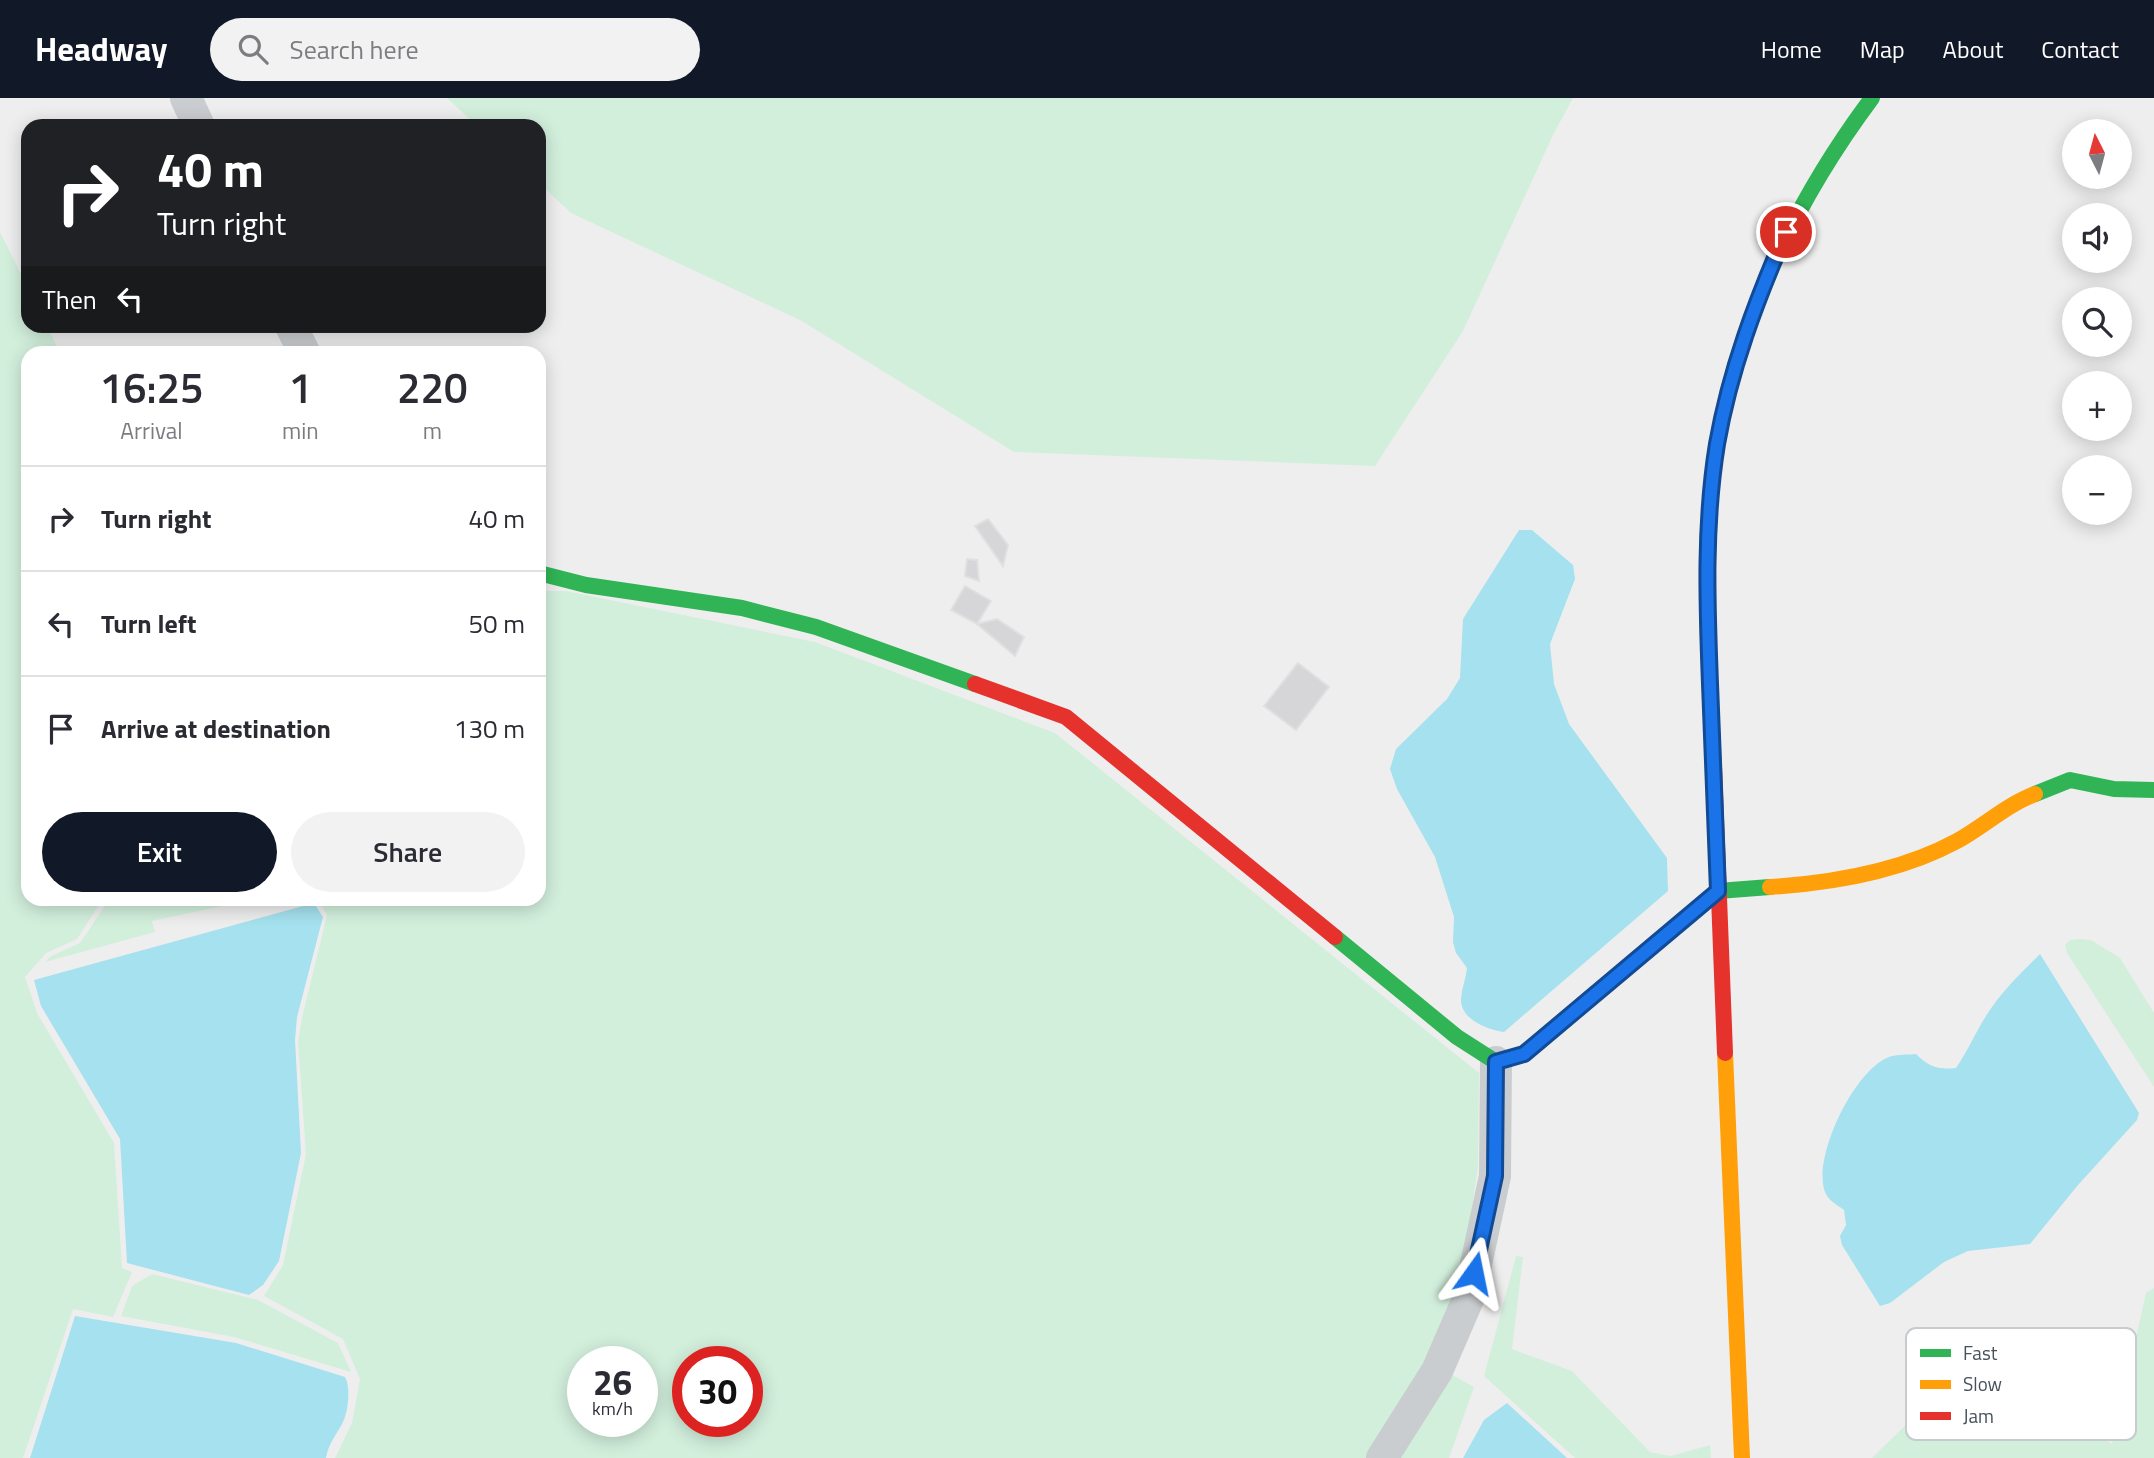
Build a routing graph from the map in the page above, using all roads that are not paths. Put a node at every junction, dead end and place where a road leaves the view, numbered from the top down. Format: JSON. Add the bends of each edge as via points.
{"nodes":[{"id":1,"x":186,"y":98,"type":"edge"},
{"id":2,"x":1872,"y":98,"type":"edge"},
{"id":3,"x":196,"y":119,"type":"edge"},
{"id":4,"x":546,"y":575,"type":"edge"},
{"id":5,"x":2154,"y":790,"type":"edge"},
{"id":6,"x":1718,"y":891,"type":"junction"},
{"id":7,"x":1496,"y":1062,"type":"junction"},
{"id":8,"x":1382,"y":1458,"type":"edge"},
{"id":9,"x":1742,"y":1458,"type":"edge"}],
"edges":[{"from":1,"to":3,"type":"street"},
{"from":2,"to":6,"type":"street","via":[[1817,175],[1786,232],[1755,303],[1717,445],[1706,583]]},
{"from":4,"to":7,"type":"street","via":[[742,608],[816,626],[1066,718],[1457,1037]]},
{"from":5,"to":6,"type":"street","via":[[2114,789],[2070,780],[2026,797],[1956,842],[1900,865],[1822,884]]},
{"from":6,"to":7,"type":"street","via":[[1524,1054]]},
{"from":6,"to":9,"type":"street"},
{"from":7,"to":8,"type":"street","via":[[1495,1176],[1469,1297],[1437,1371]]}]}
